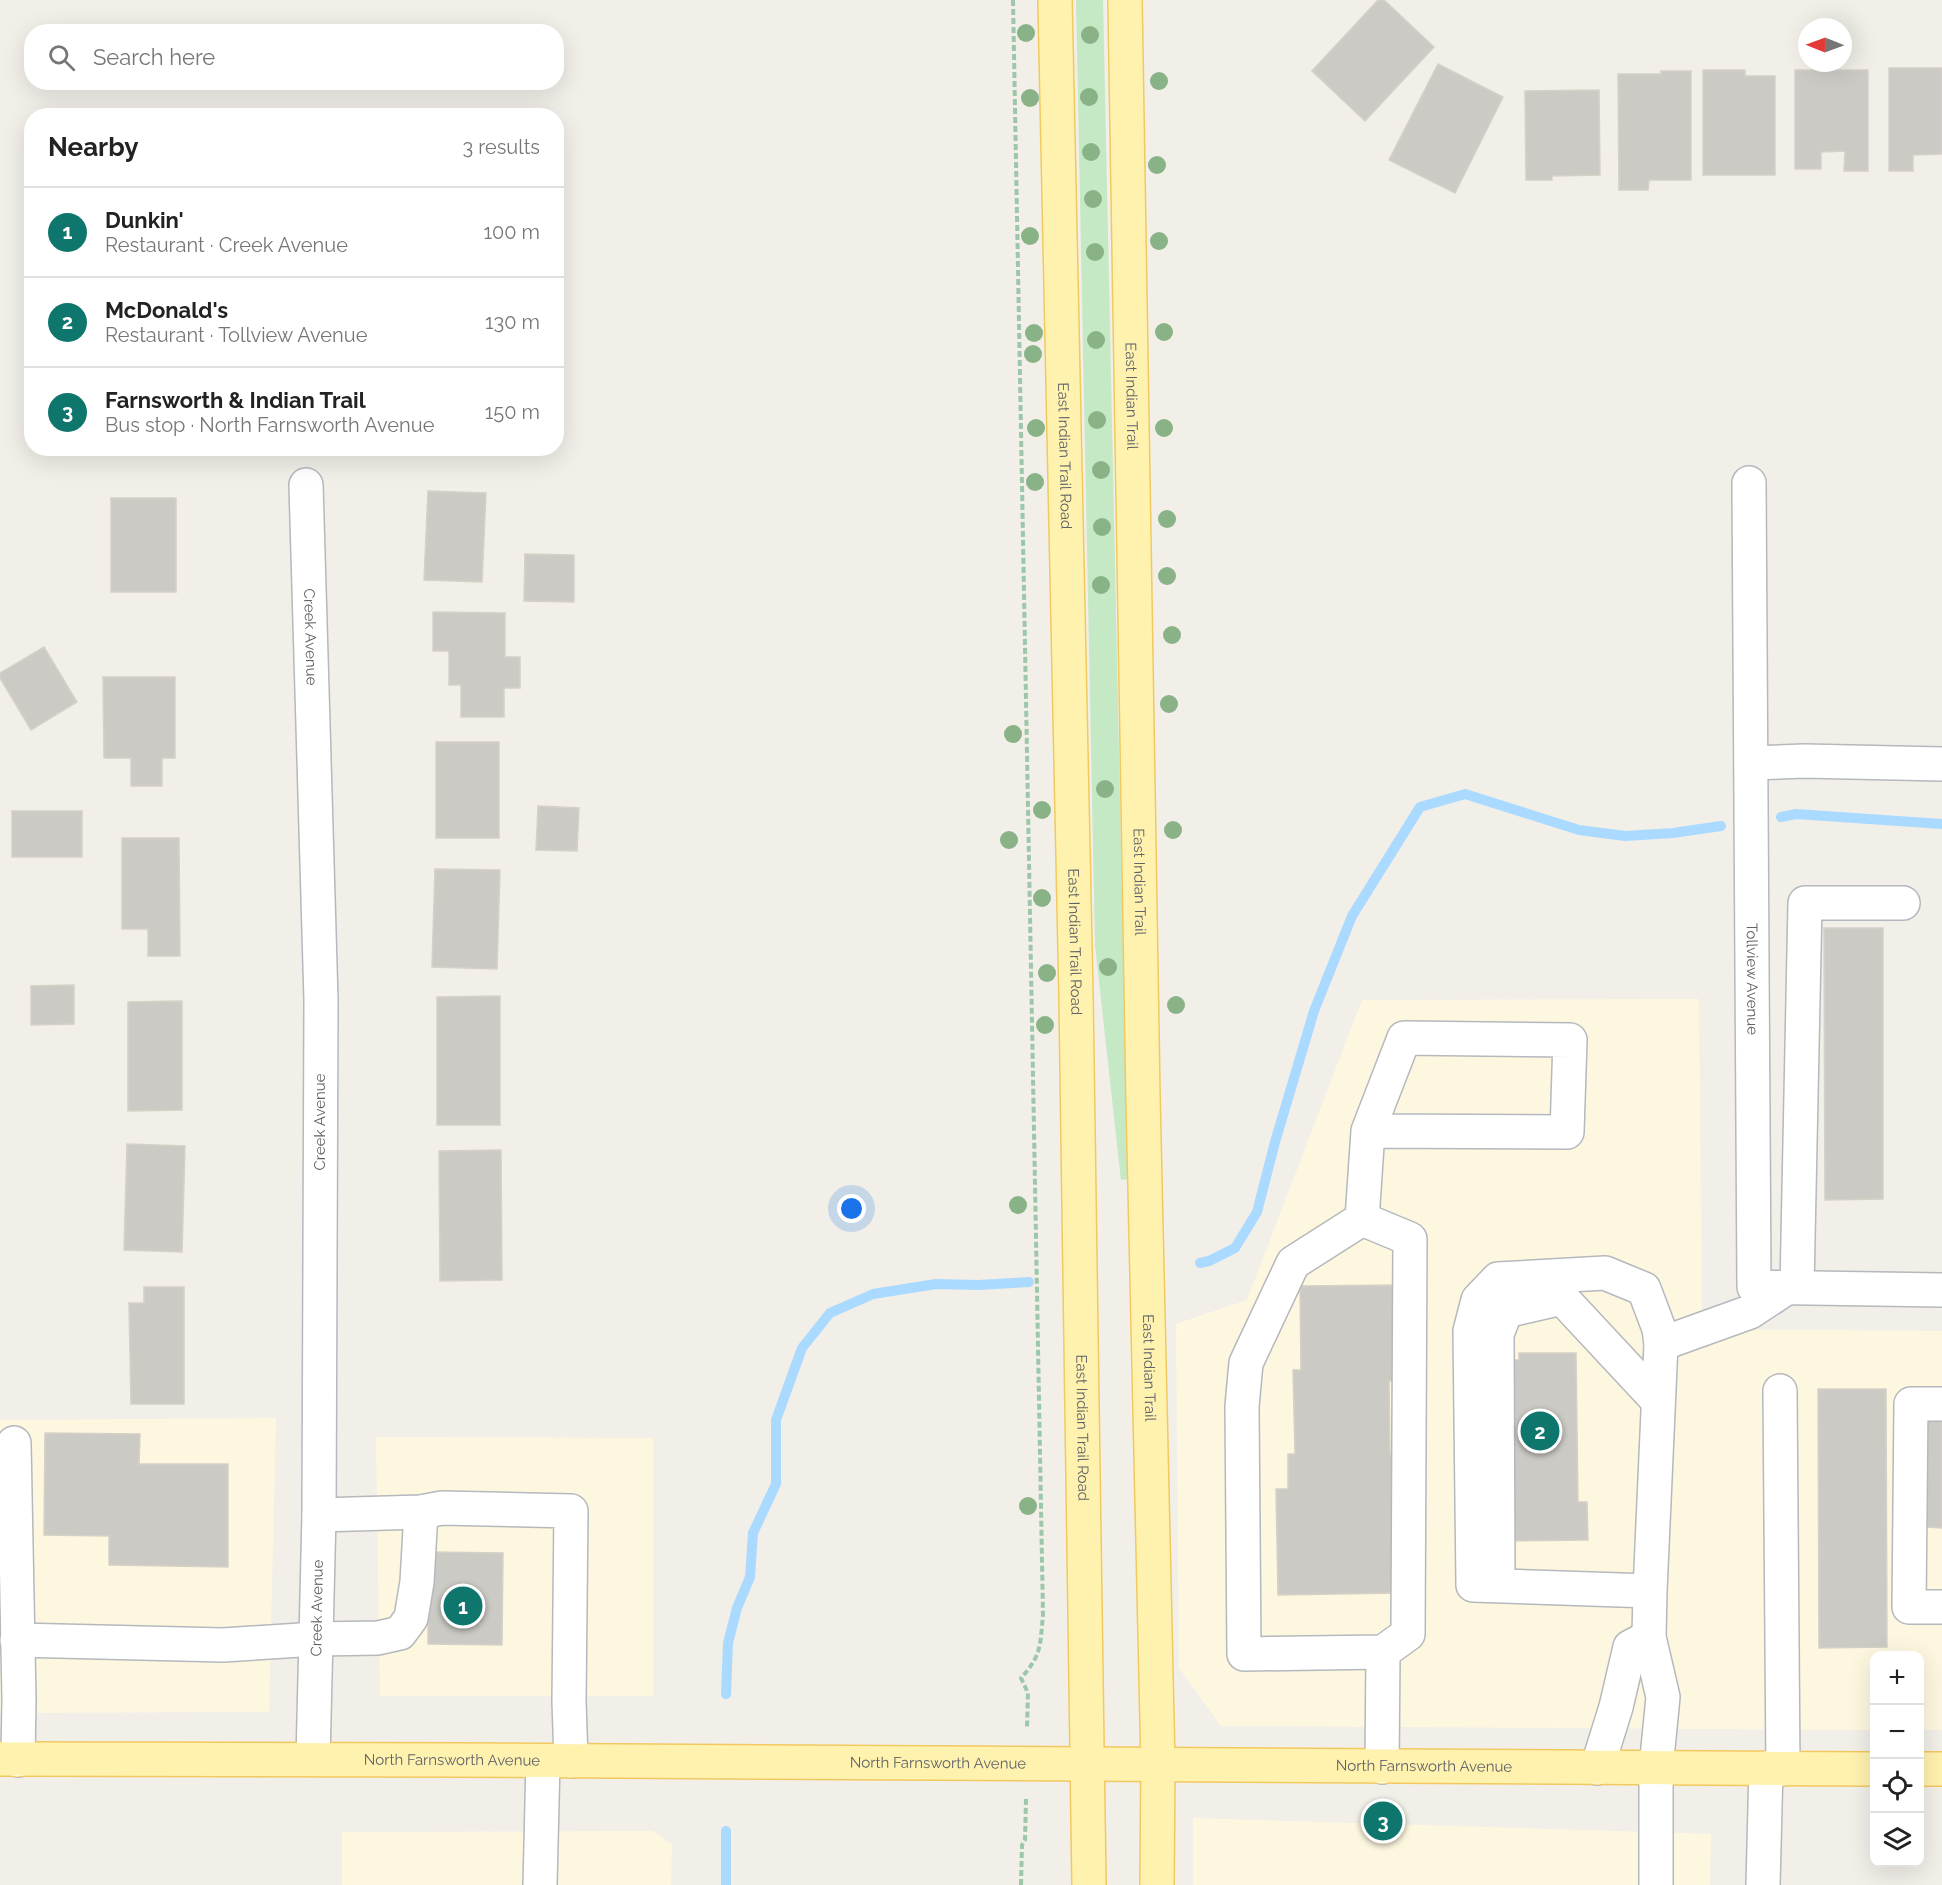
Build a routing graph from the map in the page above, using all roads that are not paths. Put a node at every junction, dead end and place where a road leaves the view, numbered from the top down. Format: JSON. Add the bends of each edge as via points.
{"nodes":[{"id":1,"x":1055,"y":0,"type":"edge"},
{"id":2,"x":1125,"y":0,"type":"edge"},
{"id":3,"x":1749,"y":483,"type":"dead end"},
{"id":4,"x":306,"y":485,"type":"dead end"},
{"id":5,"x":1751,"y":763,"type":"junction"},
{"id":6,"x":1942,"y":764,"type":"edge"},
{"id":7,"x":1903,"y":903,"type":"dead end"},
{"id":8,"x":1368,"y":1131,"type":"junction"},
{"id":9,"x":1362,"y":1220,"type":"junction"},
{"id":10,"x":1793,"y":1287,"type":"junction"},
{"id":11,"x":1942,"y":1290,"type":"edge"},
{"id":12,"x":1661,"y":1344,"type":"junction"},
{"id":13,"x":1780,"y":1391,"type":"dead end"},
{"id":14,"x":1658,"y":1401,"type":"junction"},
{"id":15,"x":1942,"y":1404,"type":"edge"},
{"id":16,"x":14,"y":1443,"type":"dead end"},
{"id":17,"x":421,"y":1512,"type":"junction"},
{"id":18,"x":319,"y":1515,"type":"junction"},
{"id":19,"x":1498,"y":1585,"type":"junction"},
{"id":20,"x":1650,"y":1590,"type":"junction"},
{"id":21,"x":1942,"y":1607,"type":"edge"},
{"id":22,"x":1649,"y":1637,"type":"junction"},
{"id":23,"x":316,"y":1639,"type":"junction"},
{"id":24,"x":17,"y":1640,"type":"junction"},
{"id":25,"x":1383,"y":1652,"type":"junction"},
{"id":26,"x":313,"y":1759,"type":"junction"},
{"id":27,"x":9,"y":1760,"type":"edge"},
{"id":28,"x":557,"y":1761,"type":"junction"},
{"id":29,"x":1088,"y":1764,"type":"junction"},
{"id":30,"x":1158,"y":1765,"type":"junction"},
{"id":31,"x":1382,"y":1767,"type":"junction"},
{"id":32,"x":1598,"y":1768,"type":"junction"},
{"id":33,"x":1656,"y":1768,"type":"junction"},
{"id":34,"x":1775,"y":1769,"type":"junction"},
{"id":35,"x":1870,"y":1769,"type":"edge"},
{"id":36,"x":1924,"y":1769,"type":"edge"},
{"id":37,"x":1942,"y":1769,"type":"edge"},
{"id":38,"x":540,"y":1885,"type":"edge"},
{"id":39,"x":1089,"y":1885,"type":"edge"},
{"id":40,"x":1157,"y":1885,"type":"edge"},
{"id":41,"x":1656,"y":1885,"type":"edge"},
{"id":42,"x":1763,"y":1885,"type":"edge"}],
"edges":[{"from":1,"to":29,"type":"main road","name":"East Indian Trail Road"},
{"from":2,"to":30,"type":"main road","name":"East Indian Trail"},
{"from":3,"to":5,"type":"street","name":"Tollview Avenue"},
{"from":4,"to":18,"type":"street","name":"Creek Avenue","via":[[321,1000]]},
{"from":5,"to":6,"type":"street"},
{"from":5,"to":10,"type":"street","name":"Tollview Avenue","via":[[1754,1287]]},
{"from":7,"to":10,"type":"street","via":[[1805,903]]},
{"from":8,"to":8,"type":"street","via":[[1567,1132],[1570,1040],[1404,1038]]},
{"from":8,"to":9,"type":"street"},
{"from":9,"to":25,"type":"street","via":[[1410,1239],[1408,1634]]},
{"from":9,"to":25,"type":"street","via":[[1293,1263],[1246,1363],[1242,1406],[1244,1654]]},
{"from":10,"to":11,"type":"street","name":"Tollview Avenue"},
{"from":10,"to":12,"type":"street","via":[[1750,1312]]},
{"from":12,"to":14,"type":"street"},
{"from":12,"to":19,"type":"street","via":[[1644,1289],[1605,1273],[1498,1279],[1478,1300],[1470,1331],[1473,1585]]},
{"from":13,"to":34,"type":"street"},
{"from":14,"to":19,"type":"street","via":[[1562,1298],[1506,1311],[1497,1334]]},
{"from":14,"to":20,"type":"street"},
{"from":15,"to":21,"type":"street","via":[[1911,1404],[1909,1606]]},
{"from":16,"to":24,"type":"street"},
{"from":17,"to":18,"type":"street"},
{"from":17,"to":23,"type":"street","via":[[411,1618],[400,1633],[378,1638]]},
{"from":17,"to":28,"type":"street","via":[[442,1508],[571,1511],[569,1701]]},
{"from":18,"to":23,"type":"street","name":"Creek Avenue"},
{"from":19,"to":20,"type":"street"},
{"from":20,"to":22,"type":"street"},
{"from":22,"to":32,"type":"street","via":[[1630,1647]]},
{"from":22,"to":33,"type":"street","via":[[1663,1697]]},
{"from":23,"to":24,"type":"street","via":[[223,1645]]},
{"from":23,"to":26,"type":"street","name":"Creek Avenue"},
{"from":24,"to":27,"type":"street","via":[[19,1699]]},
{"from":25,"to":31,"type":"street"},
{"from":26,"to":27,"type":"main road","name":"North Farnsworth Avenue"},
{"from":26,"to":28,"type":"main road","name":"North Farnsworth Avenue"},
{"from":28,"to":29,"type":"main road","name":"North Farnsworth Avenue"},
{"from":28,"to":38,"type":"street"},
{"from":29,"to":30,"type":"main road","name":"North Farnsworth Avenue"},
{"from":29,"to":39,"type":"main road","name":"East Indian Trail Road"},
{"from":30,"to":31,"type":"main road","name":"North Farnsworth Avenue"},
{"from":30,"to":40,"type":"main road"},
{"from":31,"to":32,"type":"main road","name":"North Farnsworth Avenue"},
{"from":32,"to":33,"type":"main road","name":"North Farnsworth Avenue"},
{"from":33,"to":34,"type":"main road","name":"North Farnsworth Avenue"},
{"from":33,"to":41,"type":"street"},
{"from":34,"to":35,"type":"main road","name":"North Farnsworth Avenue"},
{"from":34,"to":42,"type":"street"},
{"from":36,"to":37,"type":"main road"}]}
